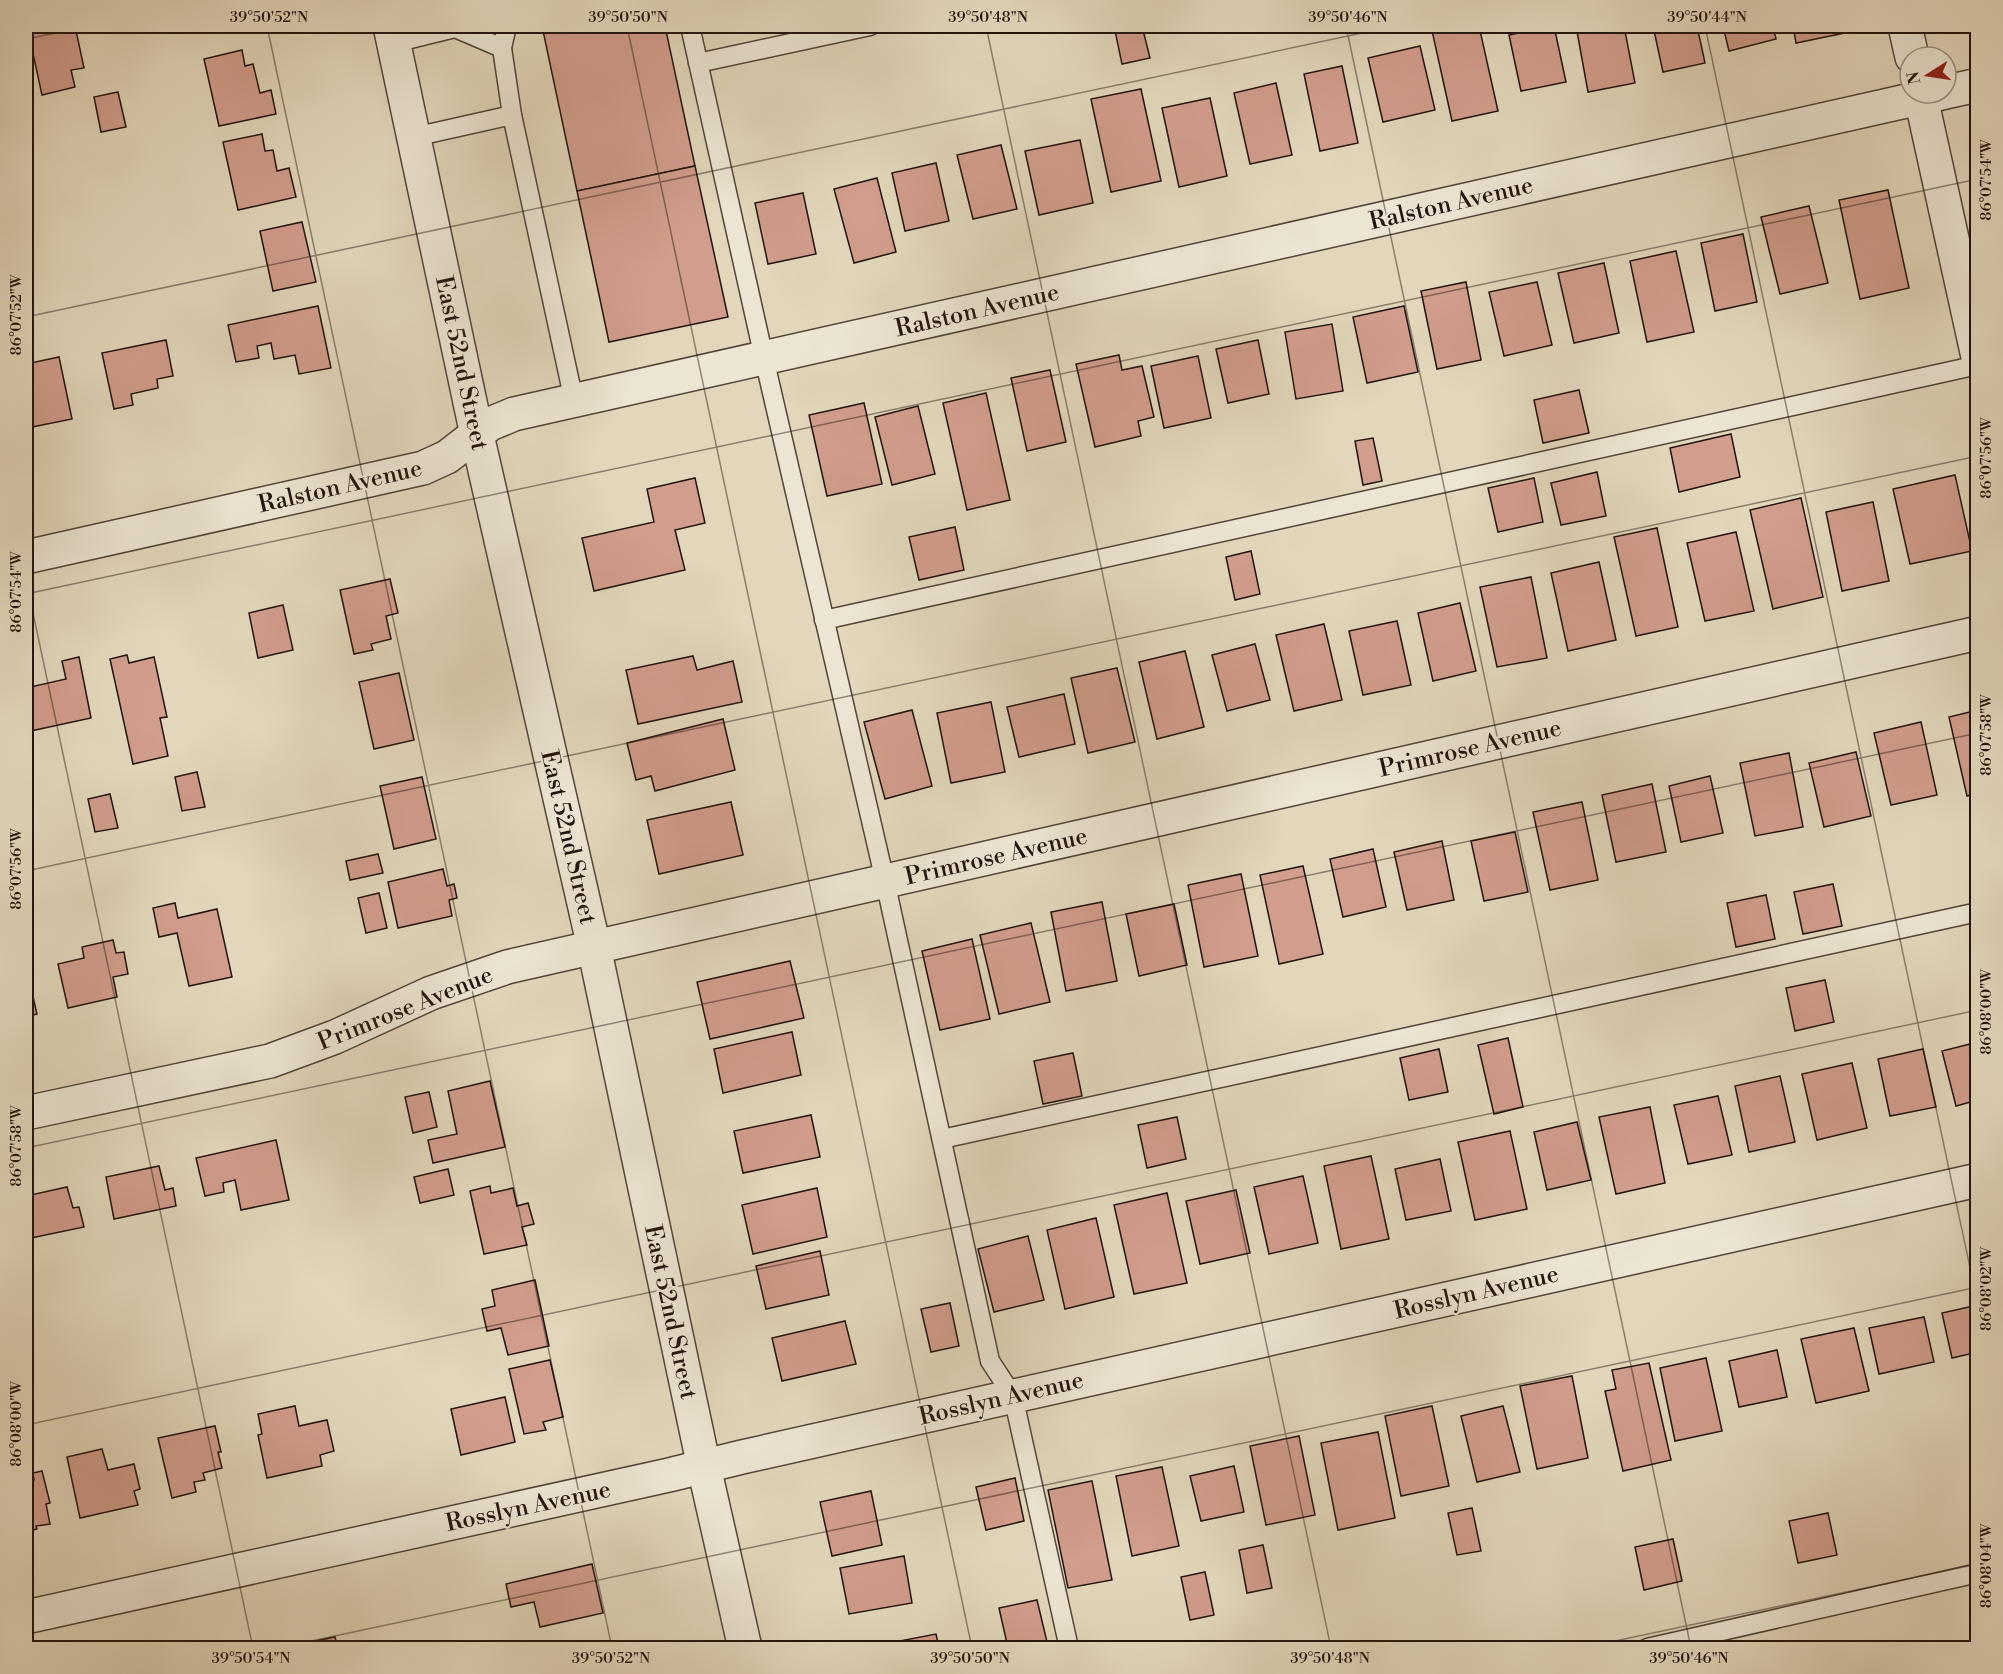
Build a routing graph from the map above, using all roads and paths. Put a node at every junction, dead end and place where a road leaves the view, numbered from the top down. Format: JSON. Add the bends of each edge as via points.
{"nodes":[{"id":1,"x":507,"y":26,"type":"edge"},
{"id":2,"x":690,"y":26,"type":"edge"},
{"id":3,"x":870,"y":26,"type":"edge"},
{"id":4,"x":1905,"y":26,"type":"edge"},
{"id":5,"x":455,"y":27,"type":"edge"},
{"id":6,"x":392,"y":34,"type":"edge"},
{"id":7,"x":1909,"y":45,"type":"edge"},
{"id":8,"x":502,"y":48,"type":"junction"},
{"id":9,"x":698,"y":63,"type":"junction"},
{"id":10,"x":1977,"y":85,"type":"edge"},
{"id":11,"x":1958,"y":89,"type":"edge"},
{"id":12,"x":1898,"y":102,"type":"edge"},
{"id":13,"x":1934,"y":105,"type":"edge"},
{"id":14,"x":512,"y":115,"type":"junction"},
{"id":15,"x":414,"y":137,"type":"junction"},
{"id":16,"x":1977,"y":357,"type":"edge"},
{"id":17,"x":764,"y":358,"type":"junction"},
{"id":18,"x":1977,"y":365,"type":"edge"},
{"id":19,"x":574,"y":401,"type":"junction"},
{"id":20,"x":477,"y":435,"type":"junction"},
{"id":21,"x":26,"y":557,"type":"edge"},
{"id":22,"x":824,"y":620,"type":"junction"},
{"id":23,"x":1977,"y":633,"type":"edge"},
{"id":24,"x":885,"y":881,"type":"junction"},
{"id":25,"x":1977,"y":912,"type":"edge"},
{"id":26,"x":594,"y":947,"type":"junction"},
{"id":27,"x":26,"y":1113,"type":"edge"},
{"id":28,"x":942,"y":1139,"type":"junction"},
{"id":29,"x":1977,"y":1180,"type":"edge"},
{"id":30,"x":1013,"y":1396,"type":"junction"},
{"id":31,"x":704,"y":1467,"type":"junction"},
{"id":32,"x":1977,"y":1573,"type":"edge"},
{"id":33,"x":26,"y":1617,"type":"edge"},
{"id":34,"x":745,"y":1648,"type":"edge"},
{"id":35,"x":1069,"y":1648,"type":"edge"},
{"id":36,"x":1647,"y":1648,"type":"edge"}],
"edges":[{"from":1,"to":8,"type":"lane"},
{"from":2,"to":9,"type":"lane"},
{"from":3,"to":9,"type":"lane"},
{"from":4,"to":7,"type":"street"},
{"from":5,"to":6,"type":"lane"},
{"from":5,"to":8,"type":"lane"},
{"from":6,"to":15,"type":"street","name":"East 52nd Street"},
{"from":8,"to":14,"type":"lane"},
{"from":9,"to":17,"type":"lane"},
{"from":10,"to":11,"type":"street","name":"Ralston Avenue"},
{"from":12,"to":17,"type":"street","name":"Ralston Avenue"},
{"from":13,"to":16,"type":"street"},
{"from":14,"to":15,"type":"lane"},
{"from":14,"to":19,"type":"lane"},
{"from":15,"to":20,"type":"street","name":"East 52nd Street"},
{"from":17,"to":19,"type":"street","name":"Ralston Avenue"},
{"from":17,"to":22,"type":"lane"},
{"from":18,"to":22,"type":"lane"},
{"from":19,"to":20,"type":"street","name":"Ralston Avenue","via":[[507,417]]},
{"from":20,"to":21,"type":"street","name":"Ralston Avenue","via":[[447,457],[423,468]]},
{"from":20,"to":26,"type":"street","name":"East 52nd Street"},
{"from":22,"to":24,"type":"lane"},
{"from":23,"to":24,"type":"street","name":"Primrose Avenue"},
{"from":24,"to":26,"type":"street","name":"Primrose Avenue"},
{"from":24,"to":28,"type":"lane"},
{"from":25,"to":28,"type":"lane"},
{"from":26,"to":27,"type":"street","name":"Primrose Avenue","via":[[455,984],[270,1061]]},
{"from":26,"to":31,"type":"street","name":"East 52nd Street"},
{"from":28,"to":30,"type":"lane","via":[[990,1361]]},
{"from":29,"to":30,"type":"street","name":"Rosslyn Avenue"},
{"from":30,"to":31,"type":"street","name":"Rosslyn Avenue"},
{"from":30,"to":35,"type":"lane"},
{"from":31,"to":33,"type":"street","name":"Rosslyn Avenue"},
{"from":31,"to":34,"type":"street","name":"East 52nd Street"},
{"from":32,"to":36,"type":"lane"}]}
